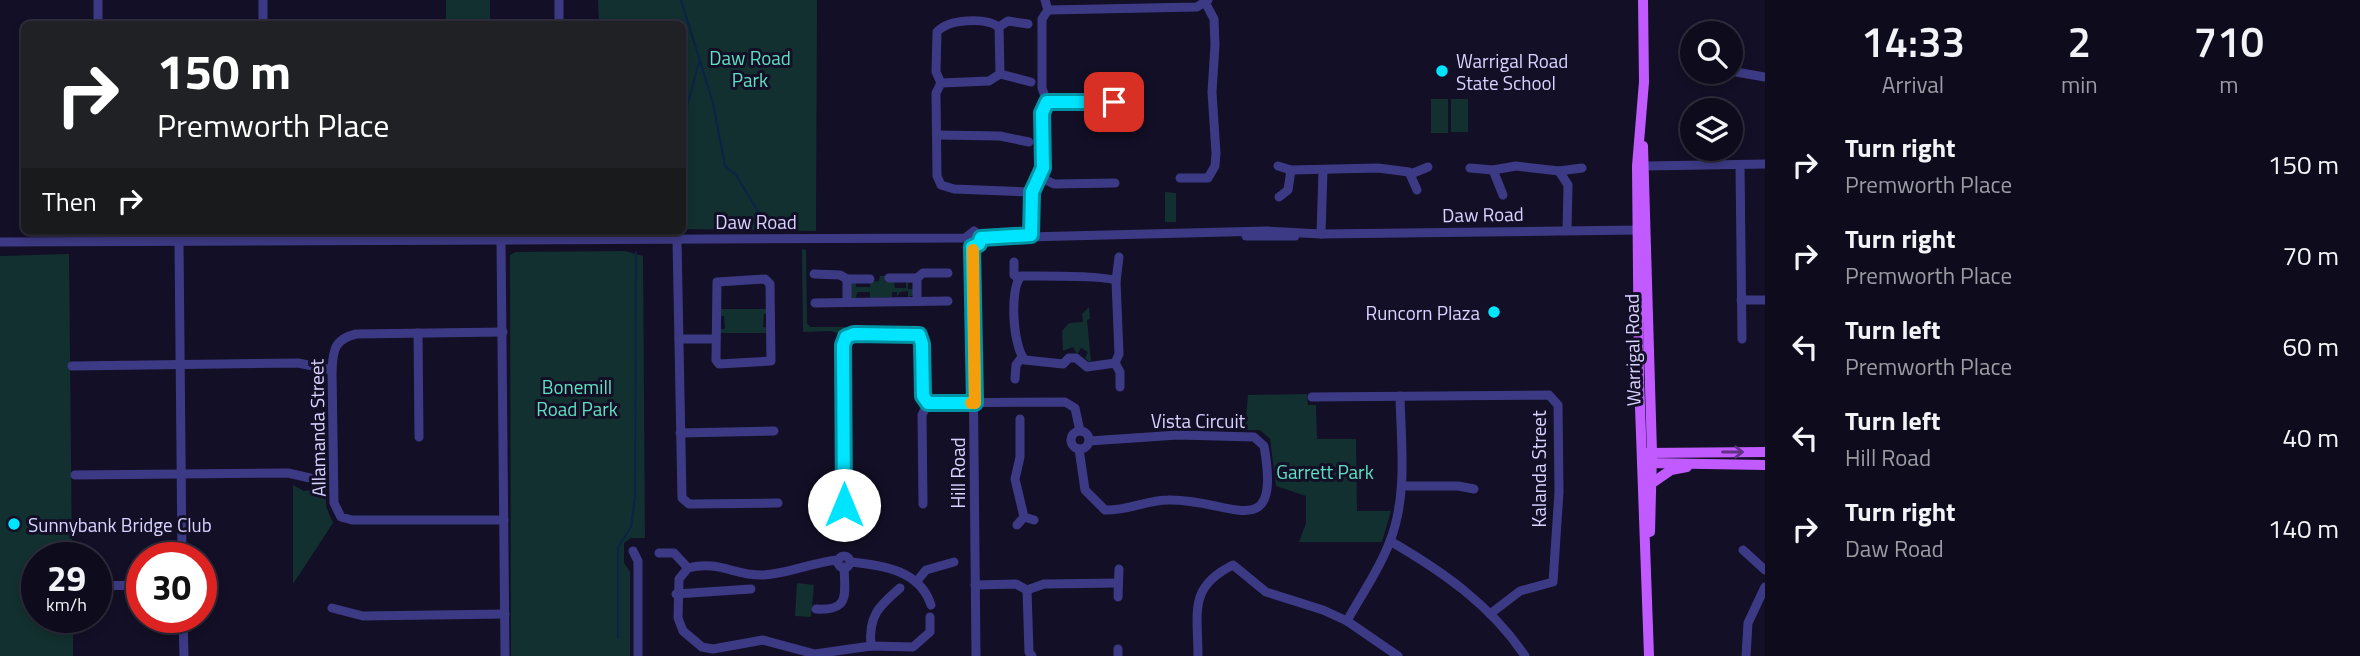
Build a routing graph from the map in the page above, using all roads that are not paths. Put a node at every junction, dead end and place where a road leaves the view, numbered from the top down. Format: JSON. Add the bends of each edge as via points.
{"nodes":[{"id":1,"x":98,"y":0,"type":"edge"},
{"id":2,"x":263,"y":0,"type":"edge"},
{"id":3,"x":559,"y":0,"type":"edge"},
{"id":4,"x":1045,"y":0,"type":"edge"},
{"id":5,"x":1643,"y":0,"type":"edge"},
{"id":6,"x":1207,"y":2,"type":"edge"},
{"id":7,"x":1048,"y":10,"type":"junction"},
{"id":8,"x":98,"y":21,"type":"edge"},
{"id":9,"x":263,"y":21,"type":"edge"},
{"id":10,"x":559,"y":21,"type":"edge"},
{"id":11,"x":1028,"y":24,"type":"dead end"},
{"id":12,"x":999,"y":27,"type":"junction"},
{"id":13,"x":1743,"y":73,"type":"edge"},
{"id":14,"x":1000,"y":75,"type":"junction"},
{"id":15,"x":1765,"y":78,"type":"edge"},
{"id":16,"x":1031,"y":82,"type":"dead end"},
{"id":17,"x":941,"y":83,"type":"junction"},
{"id":18,"x":1047,"y":102,"type":"junction"},
{"id":19,"x":1114,"y":102,"type":"dead end"},
{"id":20,"x":937,"y":135,"type":"junction"},
{"id":21,"x":1029,"y":142,"type":"dead end"},
{"id":22,"x":1765,"y":164,"type":"edge"},
{"id":23,"x":1740,"y":165,"type":"junction"},
{"id":24,"x":1278,"y":166,"type":"dead end"},
{"id":25,"x":1642,"y":166,"type":"junction"},
{"id":26,"x":1428,"y":167,"type":"dead end"},
{"id":27,"x":1470,"y":168,"type":"dead end"},
{"id":28,"x":1582,"y":168,"type":"dead end"},
{"id":29,"x":1291,"y":170,"type":"junction"},
{"id":30,"x":1323,"y":170,"type":"junction"},
{"id":31,"x":1493,"y":170,"type":"junction"},
{"id":32,"x":1559,"y":170,"type":"junction"},
{"id":33,"x":1411,"y":174,"type":"junction"},
{"id":34,"x":1040,"y":177,"type":"junction"},
{"id":35,"x":1180,"y":178,"type":"dead end"},
{"id":36,"x":1115,"y":183,"type":"dead end"},
{"id":37,"x":1417,"y":190,"type":"dead end"},
{"id":38,"x":1032,"y":192,"type":"junction"},
{"id":39,"x":1503,"y":195,"type":"dead end"},
{"id":40,"x":1279,"y":197,"type":"dead end"},
{"id":41,"x":1567,"y":230,"type":"junction"},
{"id":42,"x":1642,"y":230,"type":"junction"},
{"id":43,"x":1321,"y":233,"type":"junction"},
{"id":44,"x":264,"y":235,"type":"edge"},
{"id":45,"x":1031,"y":235,"type":"junction"},
{"id":46,"x":351,"y":236,"type":"edge"},
{"id":47,"x":965,"y":238,"type":"junction"},
{"id":48,"x":981,"y":238,"type":"junction"},
{"id":49,"x":501,"y":240,"type":"junction"},
{"id":50,"x":677,"y":240,"type":"junction"},
{"id":51,"x":0,"y":242,"type":"edge"},
{"id":52,"x":179,"y":242,"type":"junction"},
{"id":53,"x":972,"y":247,"type":"junction"},
{"id":54,"x":1119,"y":257,"type":"dead end"},
{"id":55,"x":1014,"y":262,"type":"dead end"},
{"id":56,"x":948,"y":273,"type":"dead end"},
{"id":57,"x":814,"y":274,"type":"dead end"},
{"id":58,"x":889,"y":278,"type":"dead end"},
{"id":59,"x":917,"y":278,"type":"junction"},
{"id":60,"x":847,"y":279,"type":"junction"},
{"id":61,"x":870,"y":279,"type":"dead end"},
{"id":62,"x":1019,"y":279,"type":"junction"},
{"id":63,"x":1116,"y":281,"type":"junction"},
{"id":64,"x":1741,"y":300,"type":"junction"},
{"id":65,"x":1765,"y":300,"type":"edge"},
{"id":66,"x":917,"y":301,"type":"junction"},
{"id":67,"x":948,"y":301,"type":"dead end"},
{"id":68,"x":847,"y":302,"type":"junction"},
{"id":69,"x":815,"y":303,"type":"dead end"},
{"id":70,"x":503,"y":332,"type":"junction"},
{"id":71,"x":418,"y":333,"type":"junction"},
{"id":72,"x":679,"y":339,"type":"junction"},
{"id":73,"x":716,"y":339,"type":"junction"},
{"id":74,"x":1742,"y":339,"type":"dead end"},
{"id":75,"x":1022,"y":357,"type":"junction"},
{"id":76,"x":1115,"y":363,"type":"junction"},
{"id":77,"x":180,"y":365,"type":"junction"},
{"id":78,"x":72,"y":366,"type":"dead end"},
{"id":79,"x":332,"y":370,"type":"junction"},
{"id":80,"x":1015,"y":379,"type":"dead end"},
{"id":81,"x":1120,"y":387,"type":"dead end"},
{"id":82,"x":1400,"y":396,"type":"junction"},
{"id":83,"x":1312,"y":397,"type":"dead end"},
{"id":84,"x":928,"y":403,"type":"junction"},
{"id":85,"x":975,"y":403,"type":"junction"},
{"id":86,"x":1020,"y":419,"type":"dead end"},
{"id":87,"x":774,"y":431,"type":"dead end"},
{"id":88,"x":1080,"y":431,"type":"junction"},
{"id":89,"x":680,"y":433,"type":"junction"},
{"id":90,"x":419,"y":437,"type":"dead end"},
{"id":91,"x":1089,"y":441,"type":"junction"},
{"id":92,"x":1079,"y":449,"type":"junction"},
{"id":93,"x":1765,"y":452,"type":"edge"},
{"id":94,"x":1646,"y":458,"type":"junction"},
{"id":95,"x":1717,"y":464,"type":"junction"},
{"id":96,"x":1765,"y":465,"type":"edge"},
{"id":97,"x":75,"y":475,"type":"dead end"},
{"id":98,"x":181,"y":475,"type":"junction"},
{"id":99,"x":310,"y":478,"type":"dead end"},
{"id":100,"x":1652,"y":483,"type":"junction"},
{"id":101,"x":1402,"y":486,"type":"junction"},
{"id":102,"x":1474,"y":489,"type":"dead end"},
{"id":103,"x":778,"y":503,"type":"dead end"},
{"id":104,"x":923,"y":504,"type":"dead end"},
{"id":105,"x":844,"y":505,"type":"dead end"},
{"id":106,"x":505,"y":520,"type":"junction"},
{"id":107,"x":1017,"y":525,"type":"dead end"},
{"id":108,"x":1390,"y":541,"type":"junction"},
{"id":109,"x":182,"y":542,"type":"edge"},
{"id":110,"x":1743,"y":550,"type":"dead end"},
{"id":111,"x":632,"y":551,"type":"dead end"},
{"id":112,"x":659,"y":553,"type":"dead end"},
{"id":113,"x":954,"y":562,"type":"dead end"},
{"id":114,"x":844,"y":563,"type":"junction"},
{"id":115,"x":1647,"y":566,"type":"junction"},
{"id":116,"x":688,"y":568,"type":"junction"},
{"id":117,"x":1119,"y":569,"type":"dead end"},
{"id":118,"x":1765,"y":570,"type":"edge"},
{"id":119,"x":917,"y":582,"type":"junction"},
{"id":120,"x":1118,"y":583,"type":"junction"},
{"id":121,"x":975,"y":585,"type":"junction"},
{"id":122,"x":1765,"y":587,"type":"edge"},
{"id":123,"x":900,"y":588,"type":"dead end"},
{"id":124,"x":751,"y":589,"type":"dead end"},
{"id":125,"x":1027,"y":590,"type":"junction"},
{"id":126,"x":676,"y":594,"type":"junction"},
{"id":127,"x":1118,"y":597,"type":"dead end"},
{"id":128,"x":931,"y":605,"type":"dead end"},
{"id":129,"x":332,"y":608,"type":"dead end"},
{"id":130,"x":816,"y":609,"type":"dead end"},
{"id":131,"x":505,"y":614,"type":"junction"},
{"id":132,"x":1490,"y":614,"type":"junction"},
{"id":133,"x":930,"y":617,"type":"dead end"},
{"id":134,"x":1347,"y":621,"type":"junction"},
{"id":135,"x":183,"y":633,"type":"edge"},
{"id":136,"x":871,"y":646,"type":"junction"},
{"id":137,"x":184,"y":656,"type":"edge"},
{"id":138,"x":505,"y":656,"type":"edge"},
{"id":139,"x":638,"y":656,"type":"edge"},
{"id":140,"x":976,"y":656,"type":"edge"},
{"id":141,"x":1032,"y":656,"type":"edge"},
{"id":142,"x":1198,"y":656,"type":"edge"},
{"id":143,"x":1398,"y":656,"type":"edge"},
{"id":144,"x":1525,"y":656,"type":"edge"},
{"id":145,"x":1649,"y":656,"type":"edge"},
{"id":146,"x":1746,"y":656,"type":"edge"}],
"edges":[{"from":1,"to":8,"type":"street"},
{"from":2,"to":9,"type":"street"},
{"from":3,"to":10,"type":"street"},
{"from":4,"to":7,"type":"street"},
{"from":5,"to":25,"type":"main road","name":"Warrigal Road"},
{"from":6,"to":7,"type":"street","via":[[1198,7]]},
{"from":6,"to":35,"type":"street","via":[[1214,19],[1215,166],[1208,177]]},
{"from":7,"to":18,"type":"street","via":[[1042,19],[1042,88]]},
{"from":11,"to":12,"type":"street","via":[[1011,21]]},
{"from":12,"to":14,"type":"street"},
{"from":12,"to":17,"type":"street","via":[[979,20],[940,28],[936,72]]},
{"from":13,"to":15,"type":"street"},
{"from":14,"to":16,"type":"street"},
{"from":14,"to":17,"type":"street","via":[[989,81]]},
{"from":17,"to":20,"type":"street","via":[[936,93]]},
{"from":18,"to":19,"type":"street"},
{"from":18,"to":34,"type":"street","via":[[1042,113]]},
{"from":20,"to":21,"type":"street","via":[[1000,135]]},
{"from":20,"to":38,"type":"street","via":[[937,176],[943,187]]},
{"from":22,"to":23,"type":"street"},
{"from":23,"to":25,"type":"street"},
{"from":23,"to":64,"type":"street"},
{"from":24,"to":29,"type":"street"},
{"from":25,"to":42,"type":"main road","name":"Warrigal Road"},
{"from":26,"to":33,"type":"street"},
{"from":27,"to":31,"type":"street"},
{"from":28,"to":32,"type":"street"},
{"from":29,"to":30,"type":"street"},
{"from":29,"to":40,"type":"street","via":[[1288,190]]},
{"from":30,"to":33,"type":"street","via":[[1378,168]]},
{"from":30,"to":43,"type":"street"},
{"from":31,"to":32,"type":"street","via":[[1516,166]]},
{"from":31,"to":39,"type":"street"},
{"from":32,"to":41,"type":"street","via":[[1568,185]]},
{"from":33,"to":37,"type":"street"},
{"from":34,"to":36,"type":"street","via":[[1054,184]]},
{"from":34,"to":38,"type":"street"},
{"from":38,"to":45,"type":"street"},
{"from":41,"to":42,"type":"street","name":"Daw Road"},
{"from":41,"to":43,"type":"street","name":"Daw Road"},
{"from":42,"to":94,"type":"main road","name":"Warrigal Road"},
{"from":43,"to":45,"type":"street","name":"Daw Road"},
{"from":44,"to":46,"type":"street","name":"Daw Road"},
{"from":44,"to":52,"type":"street","name":"Daw Road"},
{"from":45,"to":48,"type":"street","name":"Daw Road"},
{"from":46,"to":49,"type":"street","name":"Daw Road"},
{"from":47,"to":48,"type":"street","name":"Daw Road","via":[[972,231]]},
{"from":47,"to":50,"type":"street","name":"Daw Road"},
{"from":47,"to":53,"type":"street"},
{"from":48,"to":53,"type":"street"},
{"from":49,"to":50,"type":"street","name":"Daw Road"},
{"from":49,"to":70,"type":"street"},
{"from":50,"to":72,"type":"street"},
{"from":51,"to":52,"type":"street","name":"Daw Road"},
{"from":52,"to":77,"type":"street"},
{"from":53,"to":85,"type":"street","name":"Hill Road"},
{"from":54,"to":63,"type":"street"},
{"from":55,"to":62,"type":"street","via":[[1014,275]]},
{"from":56,"to":59,"type":"street","via":[[923,273]]},
{"from":57,"to":60,"type":"street"},
{"from":58,"to":59,"type":"street"},
{"from":59,"to":66,"type":"street"},
{"from":60,"to":61,"type":"street"},
{"from":60,"to":68,"type":"street"},
{"from":62,"to":63,"type":"street","via":[[1103,276]]},
{"from":62,"to":75,"type":"street","via":[[1014,307]]},
{"from":63,"to":76,"type":"street","via":[[1119,354]]},
{"from":64,"to":65,"type":"street"},
{"from":64,"to":74,"type":"street"},
{"from":66,"to":67,"type":"street"},
{"from":66,"to":68,"type":"street"},
{"from":68,"to":69,"type":"street"},
{"from":70,"to":71,"type":"street","name":"Allamanda Street"},
{"from":70,"to":106,"type":"street"},
{"from":71,"to":79,"type":"street","name":"Allamanda Street","via":[[344,337],[333,351]]},
{"from":71,"to":90,"type":"street"},
{"from":72,"to":73,"type":"street"},
{"from":72,"to":89,"type":"street"},
{"from":73,"to":73,"type":"street","via":[[717,282],[768,281],[771,361],[719,364]]},
{"from":75,"to":76,"type":"street","via":[[1030,362],[1063,364],[1076,358],[1087,367]]},
{"from":75,"to":80,"type":"street"},
{"from":76,"to":81,"type":"street"},
{"from":77,"to":78,"type":"street"},
{"from":77,"to":79,"type":"street","via":[[298,363]]},
{"from":77,"to":98,"type":"street"},
{"from":79,"to":106,"type":"street","name":"Allamanda Street","via":[[334,503],[341,517]]},
{"from":82,"to":83,"type":"street","name":"Kalanda Street"},
{"from":82,"to":101,"type":"street"},
{"from":82,"to":132,"type":"street","name":"Kalanda Street","via":[[1549,395],[1558,405],[1553,582],[1520,591]]},
{"from":84,"to":85,"type":"street"},
{"from":84,"to":104,"type":"street","via":[[922,415]]},
{"from":84,"to":105,"type":"street","via":[[923,396],[919,335],[846,337]]},
{"from":85,"to":88,"type":"street","via":[[1070,403],[1079,416]]},
{"from":85,"to":121,"type":"street","name":"Hill Road"},
{"from":86,"to":107,"type":"street","via":[[1015,479],[1029,519]]},
{"from":87,"to":89,"type":"street"},
{"from":88,"to":91,"type":"street"},
{"from":88,"to":92,"type":"street","via":[[1071,439]]},
{"from":89,"to":103,"type":"street","via":[[680,493],[689,505]]},
{"from":91,"to":92,"type":"street"},
{"from":91,"to":92,"type":"street","name":"Vista Circuit","via":[[1171,435],[1254,437],[1264,446],[1269,492],[1264,502],[1245,511],[1167,499],[1105,510],[1085,490]]},
{"from":94,"to":93,"type":"main road","one_way":true},
{"from":94,"to":95,"type":"main road"},
{"from":94,"to":100,"type":"main road","name":"Warrigal Road"},
{"from":94,"to":115,"type":"main road","name":"Warrigal Road"},
{"from":95,"to":96,"type":"main road"},
{"from":95,"to":100,"type":"main road","via":[[1671,470]]},
{"from":97,"to":98,"type":"street"},
{"from":98,"to":99,"type":"street","via":[[288,473]]},
{"from":98,"to":109,"type":"street"},
{"from":100,"to":115,"type":"main road","name":"Warrigal Road"},
{"from":101,"to":102,"type":"street"},
{"from":101,"to":108,"type":"street"},
{"from":106,"to":131,"type":"street"},
{"from":108,"to":132,"type":"street","via":[[1435,567]]},
{"from":108,"to":134,"type":"street"},
{"from":110,"to":118,"type":"street"},
{"from":111,"to":139,"type":"street","via":[[638,561]]},
{"from":112,"to":116,"type":"street","via":[[674,553]]},
{"from":113,"to":119,"type":"street","via":[[926,570]]},
{"from":114,"to":116,"type":"street","via":[[767,575],[719,564]]},
{"from":114,"to":119,"type":"street","via":[[886,567]]},
{"from":114,"to":130,"type":"street","via":[[845,596],[840,606]]},
{"from":115,"to":145,"type":"main road","name":"Warrigal Road"},
{"from":116,"to":126,"type":"street","via":[[679,579]]},
{"from":117,"to":120,"type":"street"},
{"from":119,"to":128,"type":"street"},
{"from":120,"to":125,"type":"street","via":[[1044,584]]},
{"from":120,"to":127,"type":"street"},
{"from":121,"to":125,"type":"street","via":[[1016,584]]},
{"from":121,"to":140,"type":"street","name":"Hill Road"},
{"from":122,"to":146,"type":"street","via":[[1748,623]]},
{"from":123,"to":136,"type":"street","via":[[873,613]]},
{"from":124,"to":126,"type":"street"},
{"from":125,"to":141,"type":"street"},
{"from":126,"to":136,"type":"street","via":[[683,631],[702,647],[762,640],[815,654]]},
{"from":129,"to":131,"type":"street","via":[[363,616]]},
{"from":131,"to":138,"type":"street"},
{"from":132,"to":144,"type":"street"},
{"from":133,"to":136,"type":"street","via":[[930,632],[913,646]]},
{"from":134,"to":142,"type":"street","via":[[1266,592],[1233,565],[1214,574],[1198,597]]},
{"from":134,"to":143,"type":"street"},
{"from":135,"to":137,"type":"street"}]}
